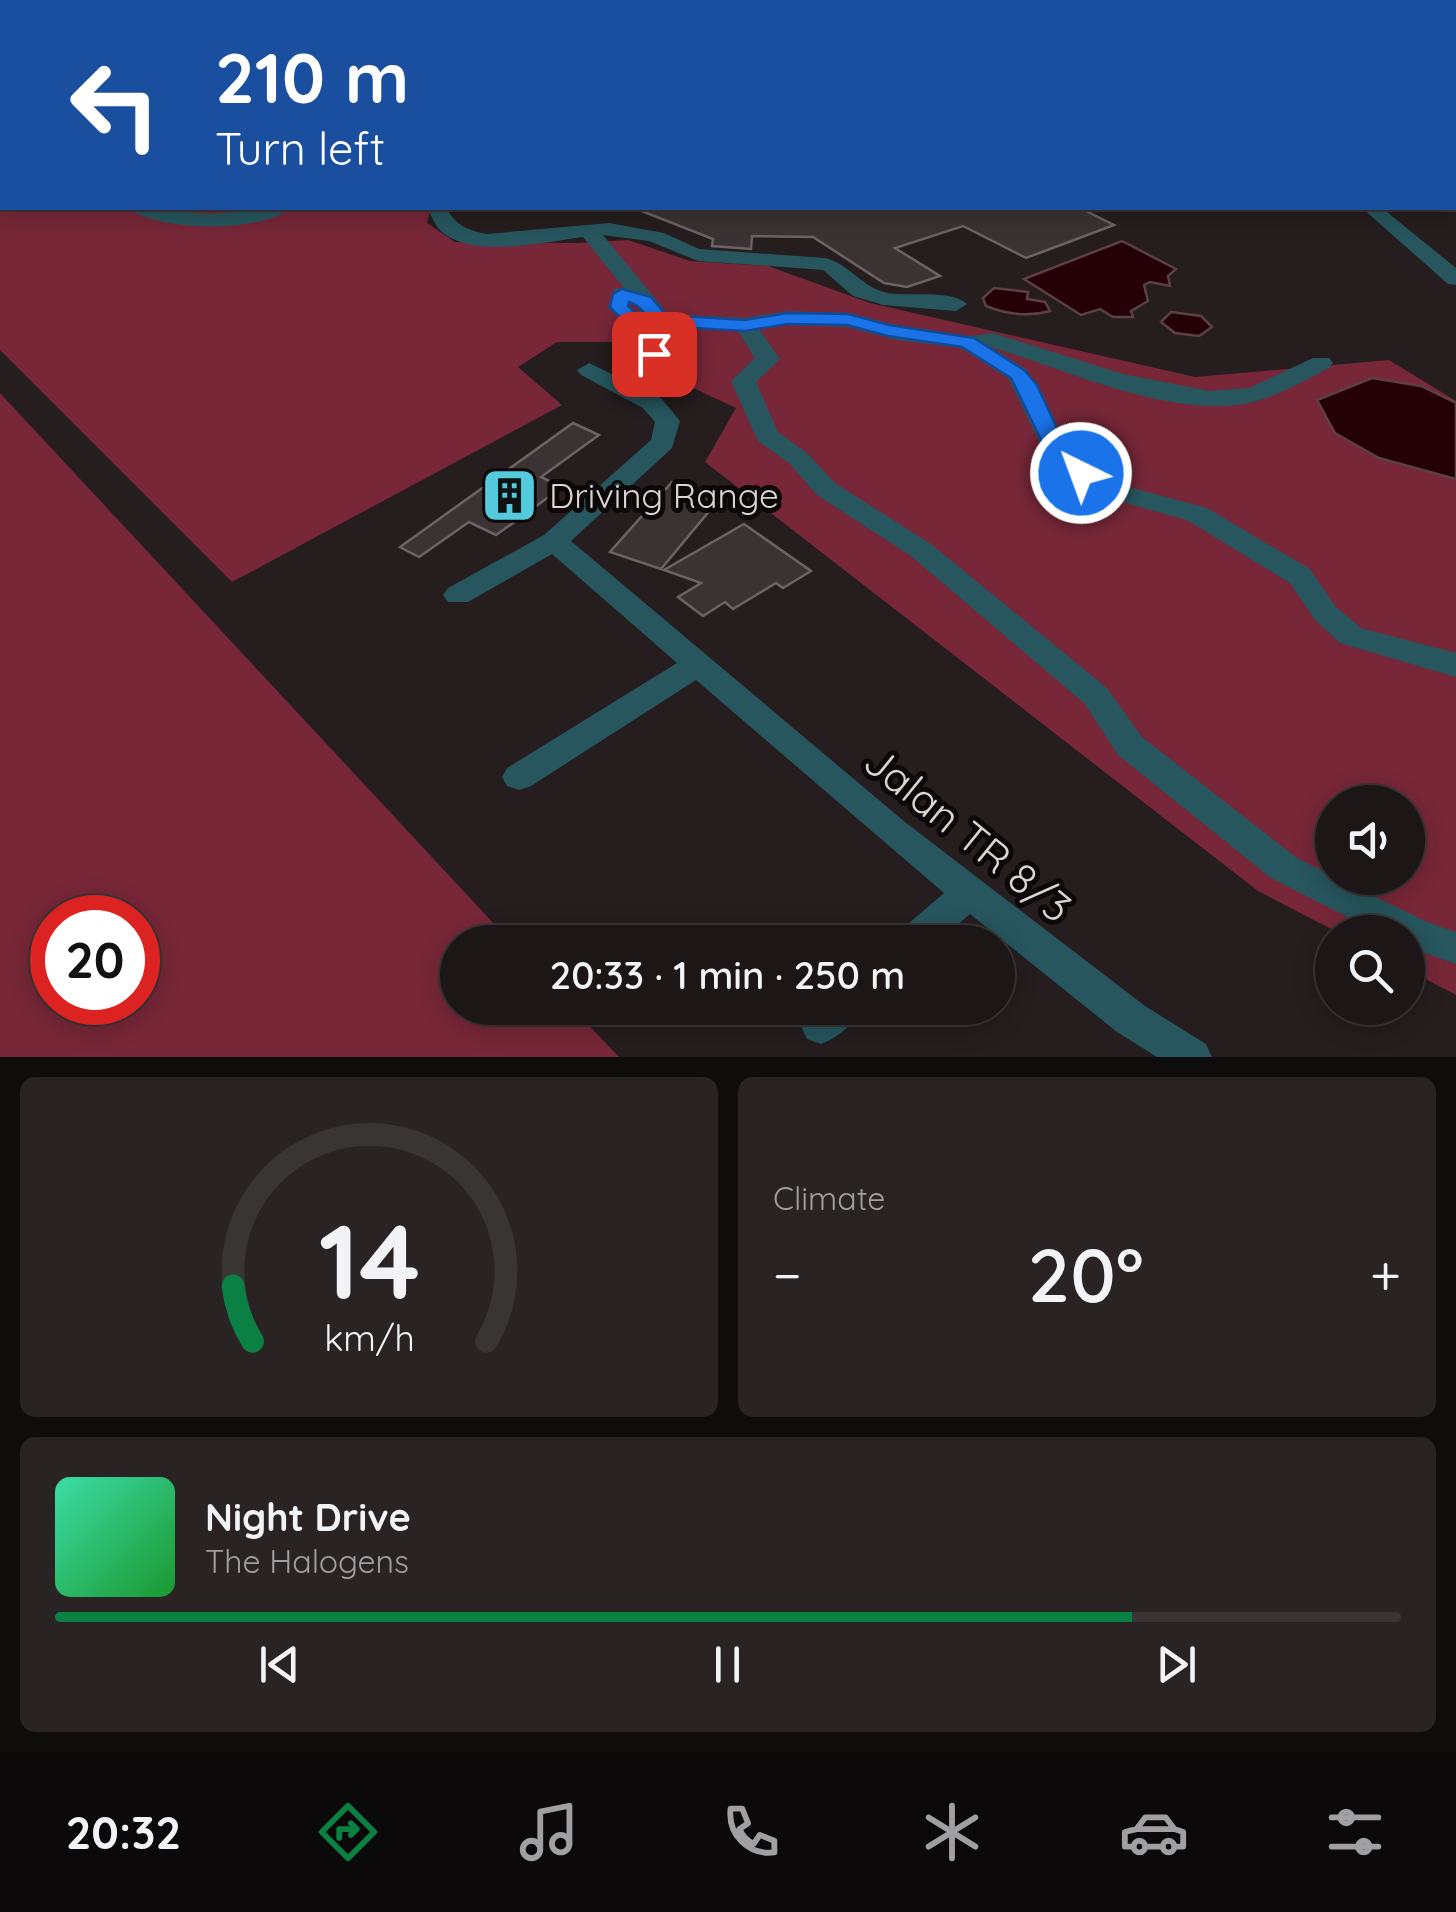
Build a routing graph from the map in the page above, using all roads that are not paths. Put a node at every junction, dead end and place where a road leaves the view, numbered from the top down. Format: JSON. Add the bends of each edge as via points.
{"nodes":[{"id":1,"x":147,"y":210,"type":"edge"},
{"id":2,"x":274,"y":210,"type":"edge"},
{"id":3,"x":438,"y":210,"type":"edge"},
{"id":4,"x":1373,"y":210,"type":"edge"},
{"id":5,"x":588,"y":230,"type":"junction"},
{"id":6,"x":1456,"y":279,"type":"edge"},
{"id":7,"x":634,"y":297,"type":"junction"},
{"id":8,"x":956,"y":304,"type":"dead end"},
{"id":9,"x":745,"y":325,"type":"junction"},
{"id":10,"x":952,"y":339,"type":"junction"},
{"id":11,"x":1321,"y":363,"type":"dead end"},
{"id":12,"x":589,"y":370,"type":"dead end"},
{"id":13,"x":669,"y":371,"type":"dead end"},
{"id":14,"x":554,"y":541,"type":"junction"},
{"id":15,"x":458,"y":596,"type":"dead end"},
{"id":16,"x":700,"y":664,"type":"junction"},
{"id":17,"x":1456,"y":666,"type":"edge"},
{"id":18,"x":518,"y":777,"type":"dead end"},
{"id":19,"x":970,"y":892,"type":"junction"},
{"id":20,"x":932,"y":925,"type":"edge"},
{"id":21,"x":1456,"y":948,"type":"edge"},
{"id":22,"x":1192,"y":1057,"type":"edge"}],
"edges":[{"from":1,"to":2,"type":"street","via":[[210,220]]},
{"from":3,"to":5,"type":"street","via":[[460,232],[501,241]]},
{"from":4,"to":6,"type":"street"},
{"from":5,"to":7,"type":"street"},
{"from":5,"to":8,"type":"street","via":[[660,238],[698,255],[825,264],[843,270],[868,294]]},
{"from":7,"to":9,"type":"street","via":[[660,320]]},
{"from":7,"to":13,"type":"street","via":[[619,307],[650,337]]},
{"from":9,"to":10,"type":"street","via":[[848,320]]},
{"from":9,"to":21,"type":"street","via":[[768,359],[743,381],[767,436],[826,489],[921,550],[1096,696],[1130,746],[1284,868]]},
{"from":10,"to":11,"type":"street","via":[[993,340],[1172,393],[1233,398],[1265,391]]},
{"from":10,"to":17,"type":"street","via":[[989,352],[1018,374],[1058,454],[1081,473],[1109,490],[1197,514],[1300,576],[1325,614],[1351,636]]},
{"from":12,"to":14,"type":"street","via":[[652,403],[668,421],[663,443]]},
{"from":14,"to":15,"type":"street"},
{"from":14,"to":16,"type":"street","name":"Jalan TR 8/3"},
{"from":16,"to":18,"type":"street"},
{"from":16,"to":19,"type":"street","name":"Jalan TR 8/3"},
{"from":19,"to":20,"type":"street"},
{"from":19,"to":22,"type":"street","name":"Jalan TR 8/3","via":[[1131,1019]]}]}
